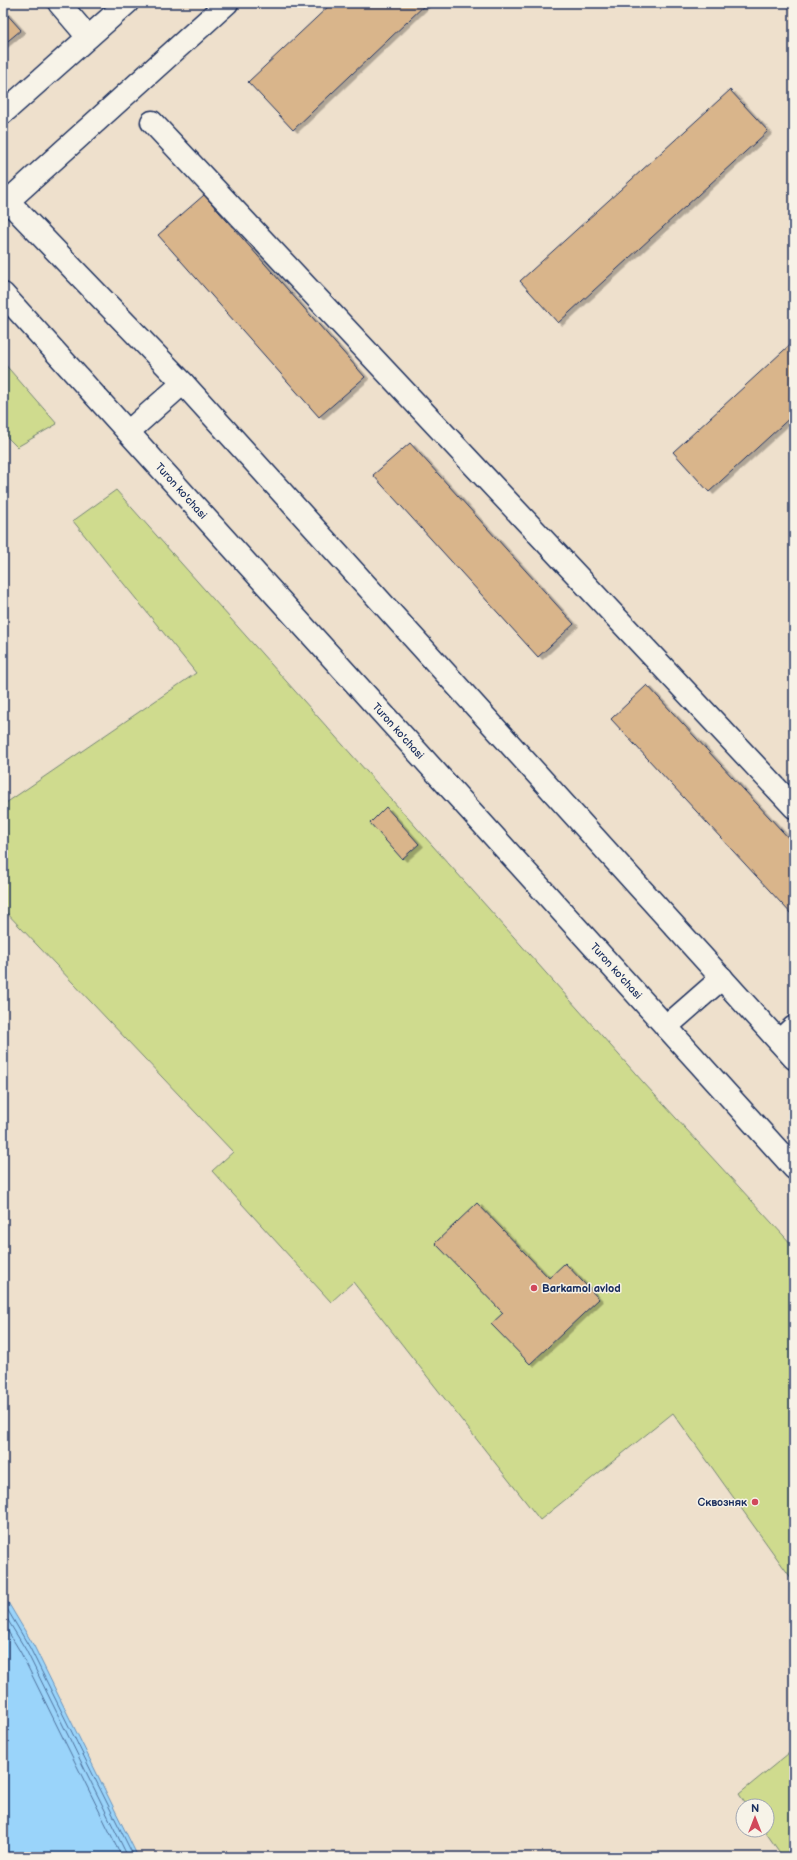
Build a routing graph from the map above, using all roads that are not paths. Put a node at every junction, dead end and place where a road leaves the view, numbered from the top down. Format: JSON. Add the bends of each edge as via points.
{"nodes":[{"id":1,"x":59,"y":3,"type":"edge"},
{"id":2,"x":127,"y":3,"type":"edge"},
{"id":3,"x":227,"y":3,"type":"edge"},
{"id":4,"x":88,"y":38,"type":"junction"},
{"id":5,"x":3,"y":113,"type":"edge"},
{"id":6,"x":152,"y":122,"type":"dead end"},
{"id":7,"x":5,"y":198,"type":"edge"},
{"id":8,"x":3,"y":294,"type":"edge"},
{"id":9,"x":183,"y":383,"type":"junction"},
{"id":10,"x":128,"y":432,"type":"junction"},
{"id":11,"x":794,"y":807,"type":"edge"},
{"id":12,"x":722,"y":978,"type":"junction"},
{"id":13,"x":666,"y":1027,"type":"junction"},
{"id":14,"x":786,"y":1034,"type":"edge"},
{"id":15,"x":794,"y":1058,"type":"edge"},
{"id":16,"x":794,"y":1168,"type":"edge"}],
"edges":[{"from":1,"to":4,"type":"street"},
{"from":2,"to":4,"type":"street"},
{"from":3,"to":7,"type":"street"},
{"from":4,"to":5,"type":"street"},
{"from":6,"to":11,"type":"street"},
{"from":7,"to":9,"type":"street"},
{"from":8,"to":10,"type":"street","name":"Turon ko'chasi"},
{"from":9,"to":10,"type":"street"},
{"from":9,"to":12,"type":"street"},
{"from":10,"to":13,"type":"street","name":"Turon ko'chasi"},
{"from":12,"to":13,"type":"street"},
{"from":12,"to":14,"type":"street"},
{"from":13,"to":16,"type":"street","name":"Turon ko'chasi"},
{"from":14,"to":15,"type":"street"}]}
